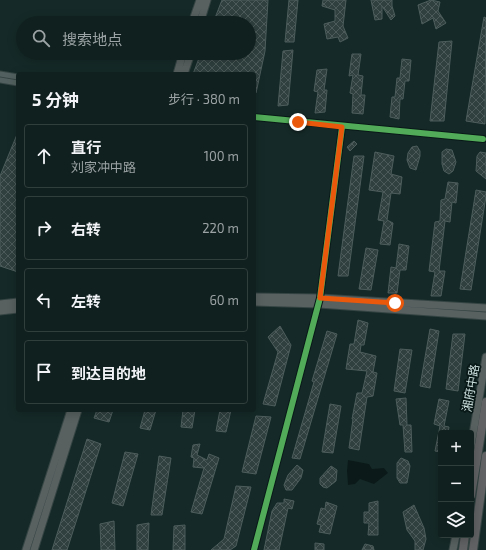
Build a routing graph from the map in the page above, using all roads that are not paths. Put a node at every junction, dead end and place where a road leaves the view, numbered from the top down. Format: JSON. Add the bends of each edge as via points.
{"nodes":[{"id":1,"x":200,"y":0,"type":"edge"},
{"id":2,"x":207,"y":0,"type":"edge"},
{"id":3,"x":194,"y":16,"type":"edge"},
{"id":4,"x":202,"y":16,"type":"edge"},
{"id":5,"x":181,"y":60,"type":"edge"},
{"id":6,"x":189,"y":60,"type":"edge"},
{"id":7,"x":178,"y":72,"type":"edge"},
{"id":8,"x":185,"y":72,"type":"edge"},
{"id":9,"x":0,"y":74,"type":"edge"},
{"id":10,"x":16,"y":78,"type":"edge"},
{"id":11,"x":0,"y":80,"type":"edge"},
{"id":12,"x":16,"y":83,"type":"edge"},
{"id":13,"x":256,"y":117,"type":"edge"},
{"id":14,"x":342,"y":127,"type":"junction"},
{"id":15,"x":485,"y":139,"type":"edge"},
{"id":16,"x":256,"y":296,"type":"edge"},
{"id":17,"x":319,"y":301,"type":"junction"},
{"id":18,"x":16,"y":302,"type":"edge"},
{"id":19,"x":256,"y":302,"type":"edge"},
{"id":20,"x":0,"y":304,"type":"edge"},
{"id":21,"x":486,"y":308,"type":"edge"},
{"id":22,"x":16,"y":309,"type":"edge"},
{"id":23,"x":0,"y":311,"type":"edge"},
{"id":24,"x":486,"y":316,"type":"edge"},
{"id":25,"x":486,"y":357,"type":"edge"},
{"id":26,"x":486,"y":402,"type":"edge"},
{"id":27,"x":70,"y":412,"type":"edge"},
{"id":28,"x":77,"y":412,"type":"edge"},
{"id":29,"x":474,"y":430,"type":"edge"},
{"id":30,"x":486,"y":456,"type":"edge"},
{"id":31,"x":474,"y":474,"type":"edge"},
{"id":32,"x":455,"y":538,"type":"edge"},
{"id":33,"x":465,"y":538,"type":"edge"},
{"id":34,"x":26,"y":550,"type":"edge"},
{"id":35,"x":34,"y":550,"type":"edge"},
{"id":36,"x":254,"y":550,"type":"edge"},
{"id":37,"x":453,"y":550,"type":"edge"},
{"id":38,"x":463,"y":550,"type":"edge"},
{"id":39,"x":473,"y":550,"type":"edge"}],
"edges":[{"from":1,"to":3,"type":"main road"},
{"from":2,"to":4,"type":"main road"},
{"from":5,"to":7,"type":"main road"},
{"from":6,"to":8,"type":"main road"},
{"from":9,"to":10,"type":"street"},
{"from":11,"to":12,"type":"street"},
{"from":13,"to":14,"type":"street"},
{"from":14,"to":15,"type":"street"},
{"from":14,"to":17,"type":"street"},
{"from":16,"to":17,"type":"main road"},
{"from":17,"to":19,"type":"main road"},
{"from":17,"to":21,"type":"main road"},
{"from":17,"to":24,"type":"main road"},
{"from":17,"to":36,"type":"street"},
{"from":18,"to":20,"type":"main road"},
{"from":22,"to":23,"type":"main road"},
{"from":25,"to":29,"type":"main road","name":"湘府中路"},
{"from":26,"to":31,"type":"highway"},
{"from":27,"to":34,"type":"main road"},
{"from":28,"to":35,"type":"main road"},
{"from":30,"to":39,"type":"highway"},
{"from":32,"to":37,"type":"main road"},
{"from":33,"to":38,"type":"highway"}]}
